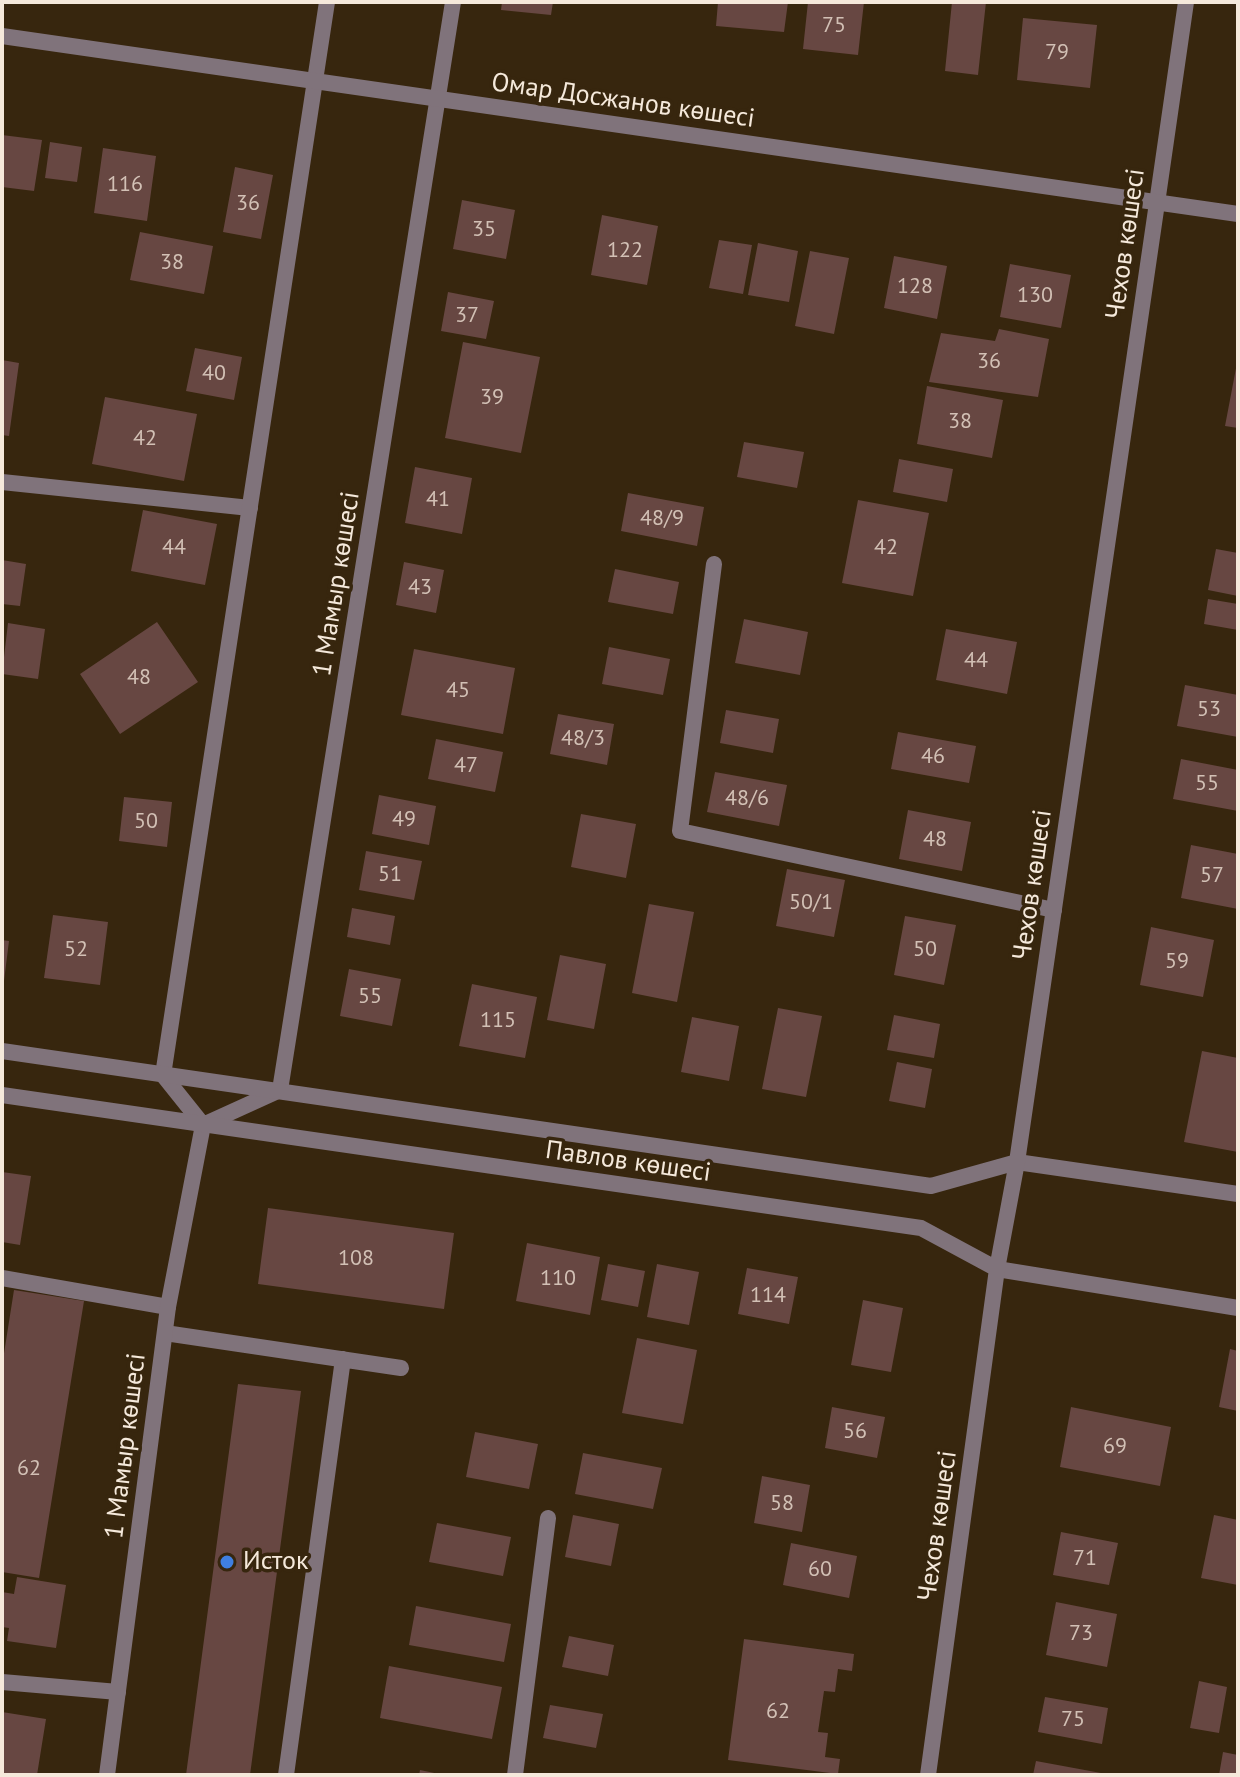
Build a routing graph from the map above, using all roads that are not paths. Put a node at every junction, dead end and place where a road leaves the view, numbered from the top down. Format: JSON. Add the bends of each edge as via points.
{"nodes":[{"id":1,"x":327,"y":2,"type":"edge"},
{"id":2,"x":453,"y":2,"type":"edge"},
{"id":3,"x":1186,"y":2,"type":"edge"},
{"id":4,"x":2,"y":36,"type":"edge"},
{"id":5,"x":315,"y":81,"type":"junction"},
{"id":6,"x":438,"y":99,"type":"junction"},
{"id":7,"x":1157,"y":203,"type":"junction"},
{"id":8,"x":1238,"y":214,"type":"edge"},
{"id":9,"x":2,"y":482,"type":"edge"},
{"id":10,"x":250,"y":508,"type":"junction"},
{"id":11,"x":714,"y":564,"type":"dead end"},
{"id":12,"x":1054,"y":910,"type":"junction"},
{"id":13,"x":2,"y":1051,"type":"edge"},
{"id":14,"x":163,"y":1075,"type":"junction"},
{"id":15,"x":280,"y":1090,"type":"junction"},
{"id":16,"x":2,"y":1095,"type":"edge"},
{"id":17,"x":203,"y":1125,"type":"junction"},
{"id":18,"x":1017,"y":1162,"type":"junction"},
{"id":19,"x":1238,"y":1194,"type":"edge"},
{"id":20,"x":997,"y":1269,"type":"junction"},
{"id":21,"x":2,"y":1278,"type":"edge"},
{"id":22,"x":168,"y":1307,"type":"junction"},
{"id":23,"x":1238,"y":1308,"type":"edge"},
{"id":24,"x":165,"y":1333,"type":"junction"},
{"id":25,"x":343,"y":1359,"type":"junction"},
{"id":26,"x":401,"y":1368,"type":"dead end"},
{"id":27,"x":548,"y":1518,"type":"dead end"},
{"id":28,"x":2,"y":1682,"type":"edge"},
{"id":29,"x":118,"y":1692,"type":"junction"},
{"id":30,"x":107,"y":1775,"type":"edge"},
{"id":31,"x":286,"y":1775,"type":"edge"},
{"id":32,"x":515,"y":1775,"type":"edge"},
{"id":33,"x":928,"y":1775,"type":"edge"}],
"edges":[{"from":1,"to":5,"type":"street"},
{"from":2,"to":6,"type":"street","name":"1 Мамыр көшесі"},
{"from":3,"to":7,"type":"street","name":"Чехов көшесі"},
{"from":4,"to":5,"type":"street","name":"Омар Досжанов көшесі"},
{"from":5,"to":6,"type":"street","name":"Омар Досжанов көшесі"},
{"from":5,"to":10,"type":"street"},
{"from":6,"to":7,"type":"street","name":"Омар Досжанов көшесі"},
{"from":6,"to":15,"type":"street","name":"1 Мамыр көшесі"},
{"from":7,"to":8,"type":"street","name":"Омар Досжанов көшесі"},
{"from":7,"to":12,"type":"street","name":"Чехов көшесі"},
{"from":9,"to":10,"type":"street"},
{"from":10,"to":14,"type":"street"},
{"from":11,"to":12,"type":"street","via":[[680,831]]},
{"from":12,"to":18,"type":"street","name":"Чехов көшесі"},
{"from":13,"to":14,"type":"street","name":"Павлов көшесі"},
{"from":14,"to":15,"type":"street","name":"Павлов көшесі"},
{"from":14,"to":17,"type":"street"},
{"from":15,"to":17,"type":"street"},
{"from":15,"to":18,"type":"street","name":"Павлов көшесі","via":[[931,1186]]},
{"from":16,"to":17,"type":"street","name":"Павлов көшесі"},
{"from":17,"to":20,"type":"street","name":"Павлов көшесі","via":[[921,1228]]},
{"from":17,"to":22,"type":"street","name":"1 Мамыр көшесі"},
{"from":18,"to":19,"type":"street","name":"Павлов көшесі"},
{"from":18,"to":20,"type":"street","name":"Чехов көшесі"},
{"from":20,"to":23,"type":"street","name":"Павлов көшесі"},
{"from":20,"to":33,"type":"street","name":"Чехов көшесі"},
{"from":21,"to":22,"type":"street"},
{"from":22,"to":24,"type":"street","name":"1 Мамыр көшесі"},
{"from":24,"to":25,"type":"street"},
{"from":24,"to":29,"type":"street","name":"1 Мамыр көшесі"},
{"from":25,"to":26,"type":"street"},
{"from":25,"to":31,"type":"street"},
{"from":27,"to":32,"type":"street"},
{"from":28,"to":29,"type":"street"},
{"from":29,"to":30,"type":"street","name":"1 Мамыр көшесі"}]}
